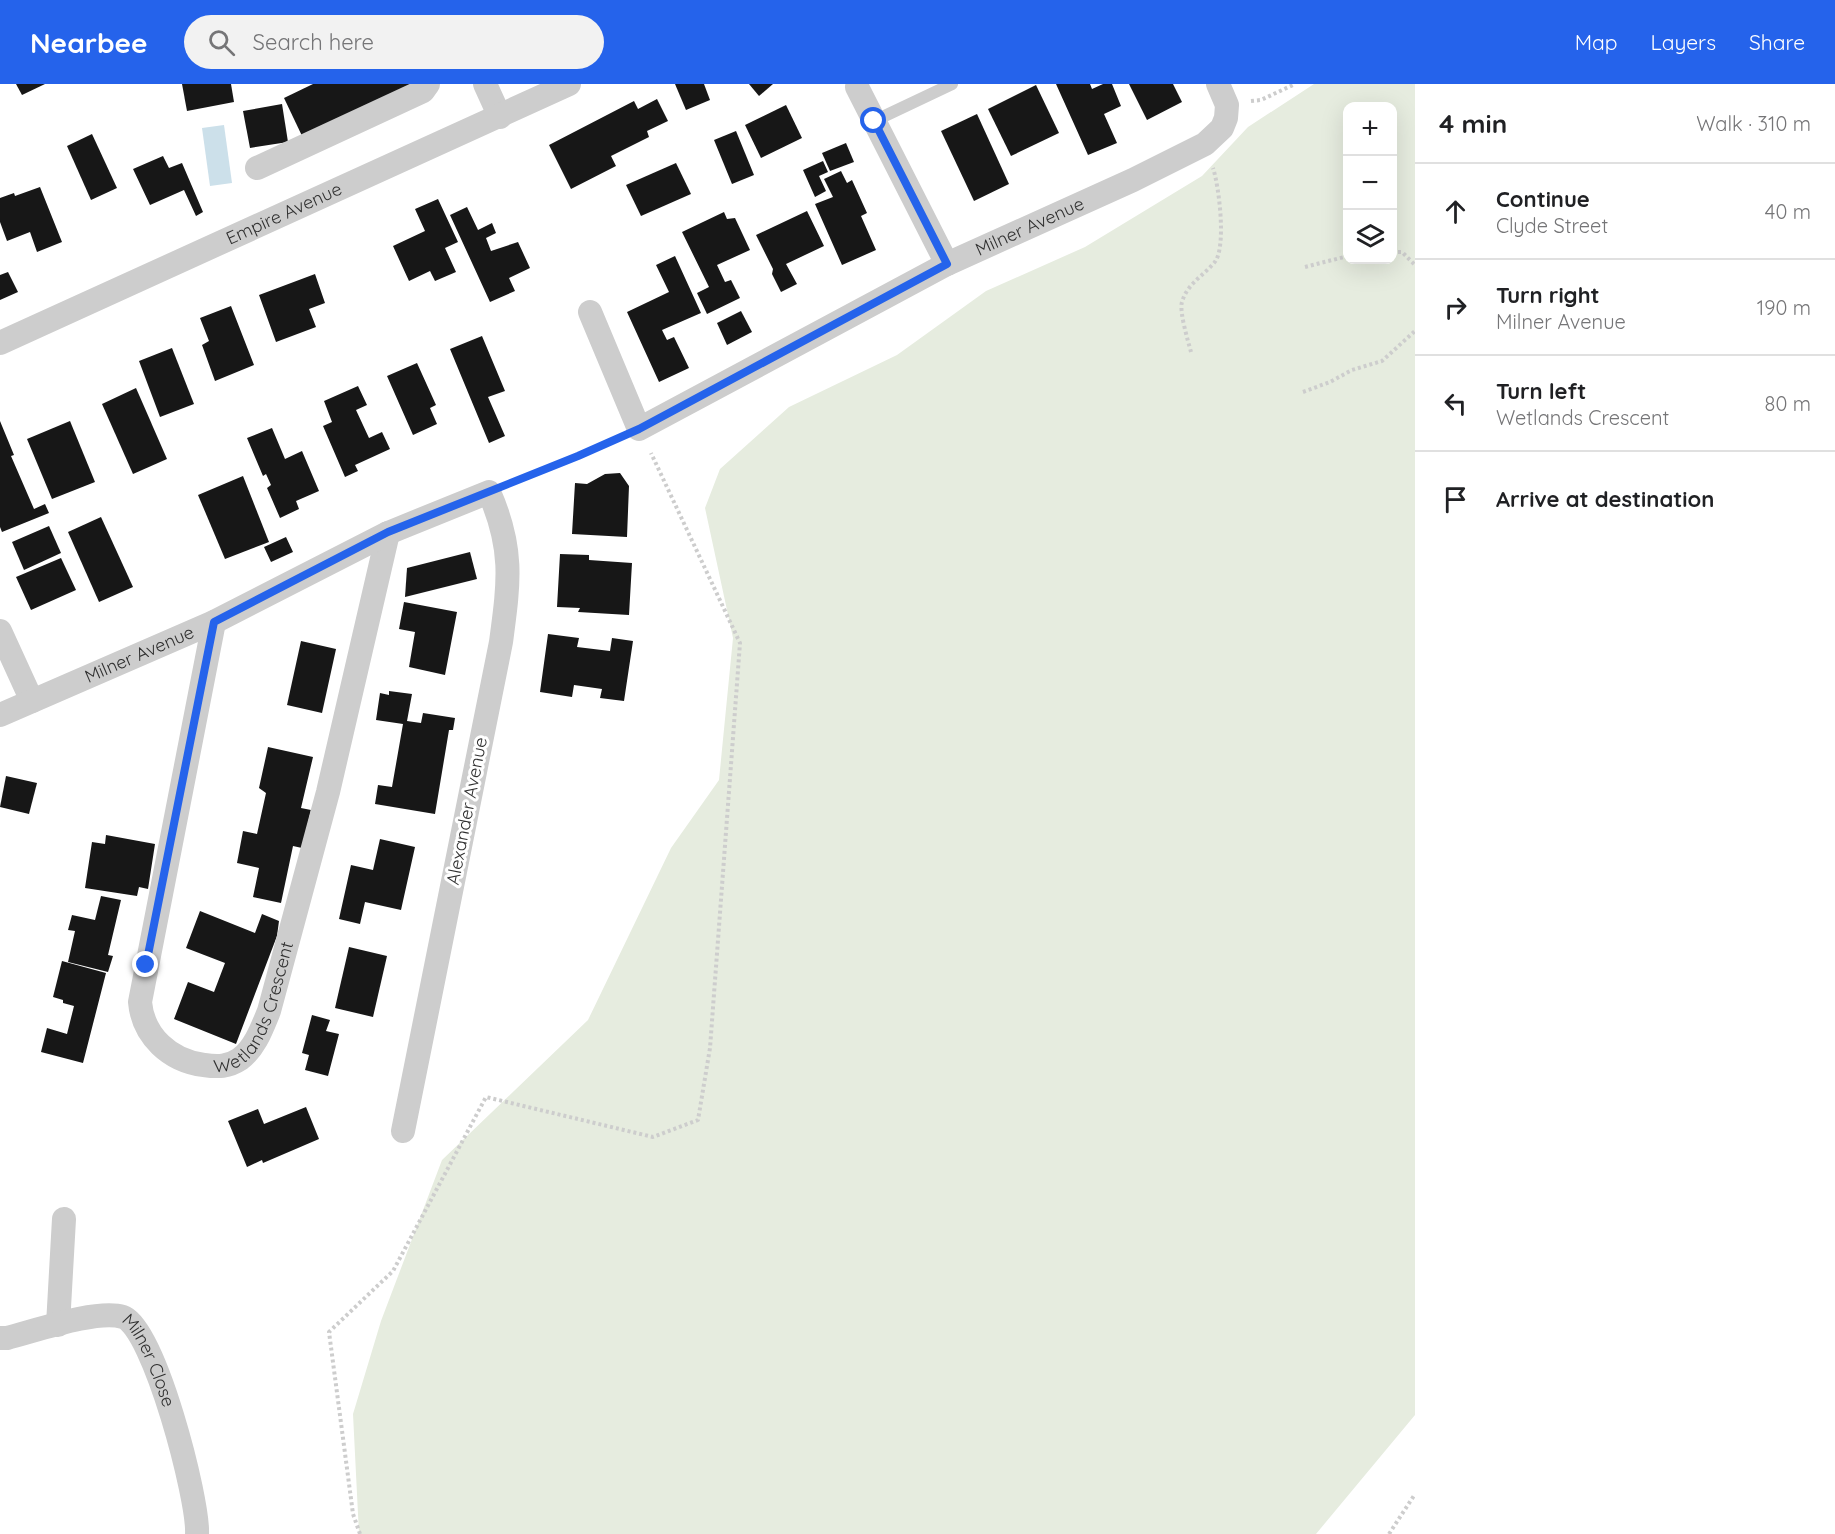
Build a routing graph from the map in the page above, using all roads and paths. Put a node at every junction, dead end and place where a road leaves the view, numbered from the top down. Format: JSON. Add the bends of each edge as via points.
{"nodes":[{"id":1,"x":428,"y":84,"type":"edge"},
{"id":2,"x":485,"y":84,"type":"edge"},
{"id":3,"x":569,"y":84,"type":"edge"},
{"id":4,"x":952,"y":84,"type":"edge"},
{"id":5,"x":1295,"y":84,"type":"edge"},
{"id":6,"x":857,"y":87,"type":"dead end"},
{"id":7,"x":1222,"y":94,"type":"edge"},
{"id":8,"x":500,"y":117,"type":"junction"},
{"id":9,"x":874,"y":121,"type":"junction"},
{"id":10,"x":1204,"y":144,"type":"junction"},
{"id":11,"x":256,"y":168,"type":"dead end"},
{"id":12,"x":1397,"y":252,"type":"edge"},
{"id":13,"x":1343,"y":257,"type":"edge"},
{"id":14,"x":947,"y":264,"type":"junction"},
{"id":15,"x":1415,"y":265,"type":"edge"},
{"id":16,"x":1305,"y":267,"type":"dead end"},
{"id":17,"x":590,"y":312,"type":"dead end"},
{"id":18,"x":1415,"y":331,"type":"edge"},
{"id":19,"x":0,"y":343,"type":"edge"},
{"id":20,"x":1191,"y":352,"type":"dead end"},
{"id":21,"x":1302,"y":392,"type":"dead end"},
{"id":22,"x":639,"y":429,"type":"junction"},
{"id":23,"x":489,"y":492,"type":"junction"},
{"id":24,"x":388,"y":532,"type":"junction"},
{"id":25,"x":214,"y":622,"type":"junction"},
{"id":26,"x":0,"y":631,"type":"edge"},
{"id":27,"x":32,"y":701,"type":"junction"},
{"id":28,"x":0,"y":716,"type":"edge"},
{"id":29,"x":404,"y":1131,"type":"dead end"},
{"id":30,"x":64,"y":1219,"type":"dead end"},
{"id":31,"x":58,"y":1325,"type":"junction"},
{"id":32,"x":0,"y":1338,"type":"edge"},
{"id":33,"x":1415,"y":1494,"type":"edge"},
{"id":34,"x":197,"y":1534,"type":"edge"},
{"id":35,"x":360,"y":1534,"type":"edge"},
{"id":36,"x":1389,"y":1534,"type":"edge"}],
"edges":[{"from":1,"to":11,"type":"street","via":[[423,91]]},
{"from":2,"to":8,"type":"street"},
{"from":3,"to":8,"type":"street","name":"Empire Avenue"},
{"from":4,"to":9,"type":"lane"},
{"from":5,"to":7,"type":"path","via":[[1262,100]]},
{"from":6,"to":9,"type":"street"},
{"from":7,"to":10,"type":"street","name":"Milner Avenue","via":[[1226,118],[1222,128]]},
{"from":8,"to":19,"type":"street","name":"Empire Avenue"},
{"from":9,"to":14,"type":"street"},
{"from":10,"to":14,"type":"street","name":"Milner Avenue"},
{"from":10,"to":20,"type":"path","via":[[1216,177],[1221,232],[1216,261],[1192,283],[1181,303]]},
{"from":12,"to":15,"type":"path"},
{"from":13,"to":16,"type":"path"},
{"from":14,"to":22,"type":"street","name":"Milner Avenue"},
{"from":17,"to":22,"type":"street"},
{"from":18,"to":21,"type":"path","via":[[1382,361]]},
{"from":22,"to":23,"type":"path"},
{"from":22,"to":35,"type":"path","via":[[740,643],[710,1048],[698,1120],[653,1137],[486,1097],[393,1271],[328,1332],[353,1514]]},
{"from":23,"to":24,"type":"street","name":"Milner Avenue"},
{"from":23,"to":29,"type":"street","name":"Alexander Avenue","via":[[508,551],[506,609]]},
{"from":24,"to":25,"type":"street","name":"Milner Avenue"},
{"from":24,"to":25,"type":"street","name":"Wetlands Crescent","via":[[328,792],[269,1011],[246,1053],[231,1064],[217,1066],[184,1060],[165,1049],[145,1025],[140,1002]]},
{"from":25,"to":27,"type":"street","name":"Milner Avenue"},
{"from":26,"to":27,"type":"street"},
{"from":27,"to":28,"type":"street","name":"Milner Avenue"},
{"from":30,"to":31,"type":"street"},
{"from":31,"to":32,"type":"street","name":"Milner Close"},
{"from":31,"to":34,"type":"street","name":"Milner Close","via":[[108,1315],[124,1317],[135,1326],[177,1425],[193,1492]]},
{"from":33,"to":36,"type":"path"}]}
